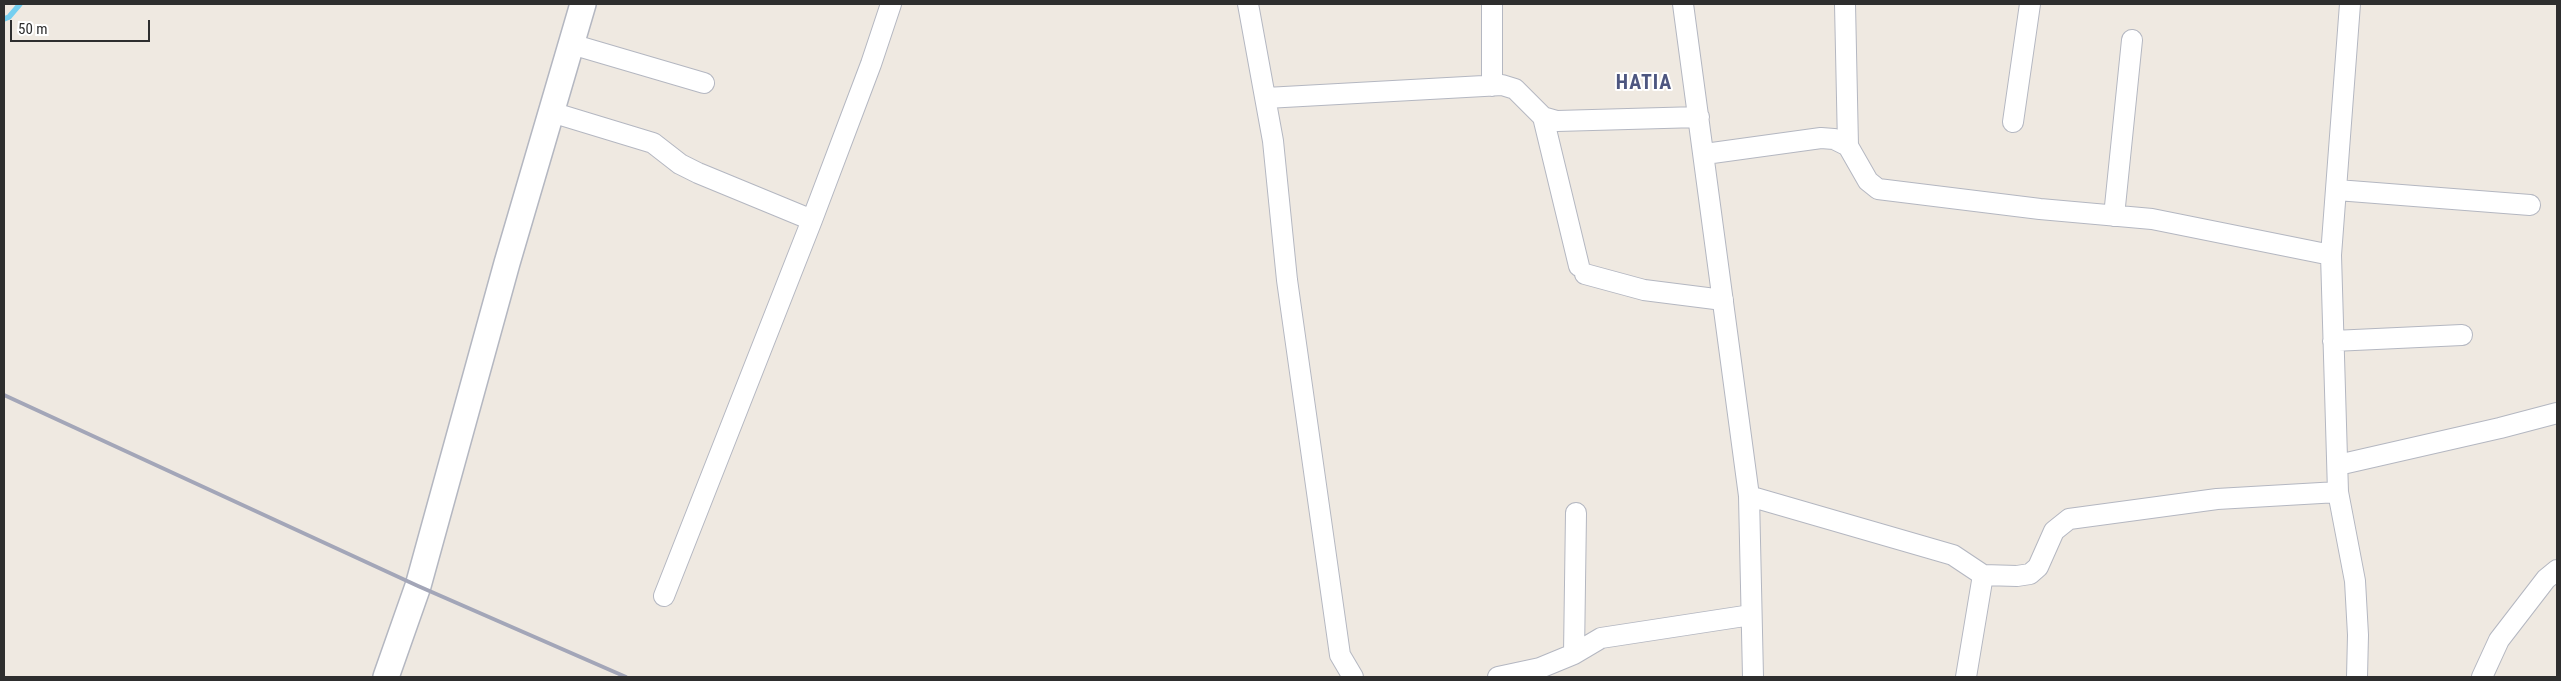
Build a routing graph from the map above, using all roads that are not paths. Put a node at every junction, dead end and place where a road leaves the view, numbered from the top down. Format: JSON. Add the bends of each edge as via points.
{"nodes":[{"id":1,"x":583,"y":4,"type":"edge"},
{"id":2,"x":891,"y":4,"type":"edge"},
{"id":3,"x":1248,"y":4,"type":"edge"},
{"id":4,"x":1492,"y":4,"type":"edge"},
{"id":5,"x":1683,"y":4,"type":"edge"},
{"id":6,"x":1845,"y":4,"type":"edge"},
{"id":7,"x":2030,"y":4,"type":"edge"},
{"id":8,"x":2350,"y":4,"type":"edge"},
{"id":9,"x":2132,"y":40,"type":"dead end"},
{"id":10,"x":571,"y":44,"type":"junction"},
{"id":11,"x":704,"y":82,"type":"dead end"},
{"id":12,"x":1492,"y":86,"type":"junction"},
{"id":13,"x":1266,"y":98,"type":"junction"},
{"id":14,"x":551,"y":112,"type":"junction"},
{"id":15,"x":1543,"y":117,"type":"junction"},
{"id":16,"x":1699,"y":117,"type":"junction"},
{"id":17,"x":2013,"y":122,"type":"dead end"},
{"id":18,"x":1848,"y":146,"type":"junction"},
{"id":19,"x":1704,"y":154,"type":"junction"},
{"id":20,"x":2337,"y":190,"type":"junction"},
{"id":21,"x":2530,"y":205,"type":"dead end"},
{"id":22,"x":2114,"y":216,"type":"junction"},
{"id":23,"x":812,"y":220,"type":"junction"},
{"id":24,"x":2331,"y":255,"type":"junction"},
{"id":25,"x":1722,"y":300,"type":"junction"},
{"id":26,"x":2462,"y":335,"type":"dead end"},
{"id":27,"x":2333,"y":341,"type":"junction"},
{"id":28,"x":2557,"y":413,"type":"edge"},
{"id":29,"x":2338,"y":465,"type":"junction"},
{"id":30,"x":2338,"y":492,"type":"junction"},
{"id":31,"x":1748,"y":496,"type":"junction"},
{"id":32,"x":1576,"y":513,"type":"dead end"},
{"id":33,"x":2557,"y":570,"type":"edge"},
{"id":34,"x":1983,"y":575,"type":"junction"},
{"id":35,"x":664,"y":596,"type":"dead end"},
{"id":36,"x":1751,"y":615,"type":"junction"},
{"id":37,"x":1574,"y":654,"type":"junction"},
{"id":38,"x":386,"y":677,"type":"edge"},
{"id":39,"x":1353,"y":677,"type":"edge"},
{"id":40,"x":1498,"y":677,"type":"edge"},
{"id":41,"x":1753,"y":677,"type":"edge"},
{"id":42,"x":1966,"y":677,"type":"edge"},
{"id":43,"x":2357,"y":677,"type":"edge"},
{"id":44,"x":2482,"y":677,"type":"edge"}],
"edges":[{"from":1,"to":10,"type":"street"},
{"from":2,"to":23,"type":"street"},
{"from":3,"to":13,"type":"street"},
{"from":4,"to":12,"type":"street"},
{"from":5,"to":16,"type":"street"},
{"from":6,"to":18,"type":"street"},
{"from":7,"to":17,"type":"street"},
{"from":8,"to":20,"type":"street"},
{"from":9,"to":22,"type":"street"},
{"from":10,"to":11,"type":"street"},
{"from":10,"to":14,"type":"street"},
{"from":12,"to":13,"type":"street"},
{"from":12,"to":15,"type":"street","via":[[1515,89]]},
{"from":13,"to":39,"type":"street","via":[[1286,280],[1338,645]]},
{"from":14,"to":23,"type":"street","via":[[653,143],[698,173]]},
{"from":14,"to":38,"type":"street","via":[[418,586]]},
{"from":15,"to":16,"type":"street","via":[[1573,121]]},
{"from":15,"to":25,"type":"street","via":[[1582,270],[1644,290]]},
{"from":16,"to":19,"type":"street"},
{"from":18,"to":19,"type":"street","via":[[1834,139],[1821,138]]},
{"from":18,"to":22,"type":"street","via":[[1868,181],[1878,189]]},
{"from":19,"to":25,"type":"street"},
{"from":20,"to":21,"type":"street"},
{"from":20,"to":24,"type":"street"},
{"from":22,"to":24,"type":"street","via":[[2152,219]]},
{"from":23,"to":35,"type":"street"},
{"from":24,"to":27,"type":"street"},
{"from":25,"to":31,"type":"street"},
{"from":26,"to":27,"type":"street"},
{"from":27,"to":29,"type":"street"},
{"from":28,"to":29,"type":"street"},
{"from":29,"to":30,"type":"street"},
{"from":30,"to":34,"type":"street","via":[[2217,499],[2069,519],[2054,531],[2038,567],[2030,574]]},
{"from":30,"to":43,"type":"street","via":[[2355,581]]},
{"from":31,"to":34,"type":"street","via":[[1953,555]]},
{"from":31,"to":36,"type":"street"},
{"from":32,"to":37,"type":"street"},
{"from":33,"to":44,"type":"street","via":[[2546,578],[2500,640]]},
{"from":34,"to":42,"type":"street"},
{"from":36,"to":37,"type":"street","via":[[1619,634],[1601,638]]},
{"from":36,"to":41,"type":"street"},
{"from":37,"to":40,"type":"street","via":[[1540,668]]}]}
